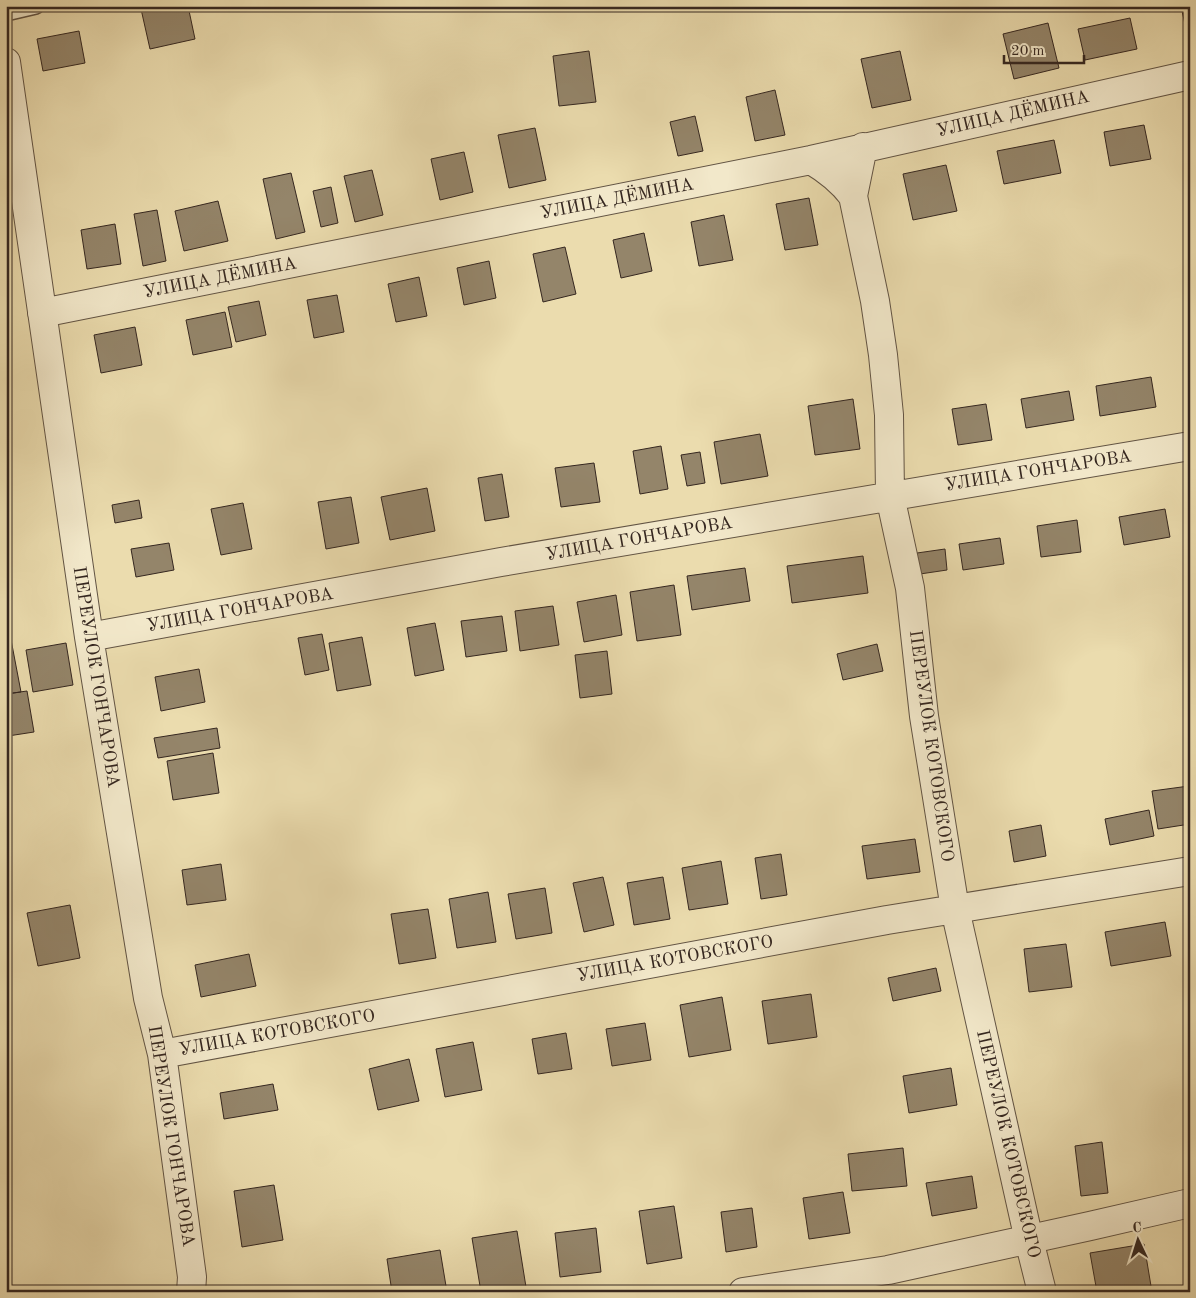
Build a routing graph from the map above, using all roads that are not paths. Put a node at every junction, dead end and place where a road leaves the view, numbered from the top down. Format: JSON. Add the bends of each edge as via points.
{"nodes":[{"id":1,"x":36,"y":6,"type":"edge"},
{"id":2,"x":6,"y":13,"type":"edge"},
{"id":3,"x":6,"y":62,"type":"edge"},
{"id":4,"x":1190,"y":75,"type":"edge"},
{"id":5,"x":864,"y":147,"type":"junction"},
{"id":6,"x":811,"y":160,"type":"junction"},
{"id":7,"x":853,"y":196,"type":"junction"},
{"id":8,"x":42,"y":314,"type":"junction"},
{"id":9,"x":1190,"y":446,"type":"edge"},
{"id":10,"x":890,"y":496,"type":"junction"},
{"id":11,"x":89,"y":638,"type":"junction"},
{"id":12,"x":1190,"y":871,"type":"edge"},
{"id":13,"x":956,"y":909,"type":"junction"},
{"id":14,"x":162,"y":1054,"type":"junction"},
{"id":15,"x":1190,"y":1203,"type":"edge"},
{"id":16,"x":1029,"y":1240,"type":"junction"},
{"id":17,"x":191,"y":1292,"type":"edge"},
{"id":18,"x":743,"y":1292,"type":"edge"},
{"id":19,"x":1042,"y":1292,"type":"edge"}],
"edges":[{"from":1,"to":2,"type":"lane"},
{"from":3,"to":8,"type":"street","name":"ПЕРЕУЛОК ГОНЧАРОВА"},
{"from":4,"to":5,"type":"street","name":"УЛИЦА ДЁМИНА"},
{"from":5,"to":6,"type":"street","name":"УЛИЦА ДЁМИНА"},
{"from":5,"to":7,"type":"street"},
{"from":6,"to":7,"type":"street","via":[[842,181]]},
{"from":6,"to":8,"type":"street","name":"УЛИЦА ДЁМИНА"},
{"from":7,"to":10,"type":"street","name":"ПЕРЕУЛОК КОТОВСКОГО","via":[[883,355],[889,415]]},
{"from":8,"to":11,"type":"street","name":"ПЕРЕУЛОК ГОНЧАРОВА"},
{"from":9,"to":10,"type":"street","name":"УЛИЦА ГОНЧАРОВА"},
{"from":10,"to":11,"type":"street","name":"УЛИЦА ГОНЧАРОВА","via":[[501,562]]},
{"from":10,"to":13,"type":"street","name":"ПЕРЕУЛОК КОТОВСКОГО","via":[[910,588],[924,716]]},
{"from":11,"to":14,"type":"street","name":"ПЕРЕУЛОК ГОНЧАРОВА","via":[[148,998]]},
{"from":12,"to":13,"type":"street","name":"УЛИЦА КОТОВСКОГО"},
{"from":13,"to":14,"type":"street","name":"УЛИЦА КОТОВСКОГО"},
{"from":13,"to":16,"type":"street","name":"ПЕРЕУЛОК КОТОВСКОГО"},
{"from":14,"to":17,"type":"street","name":"ПЕРЕУЛОК ГОНЧАРОВА","via":[[192,1277]]},
{"from":15,"to":16,"type":"street"},
{"from":16,"to":18,"type":"street","via":[[888,1270]]},
{"from":16,"to":19,"type":"street","name":"ПЕРЕУЛОК КОТОВСКОГО"}]}
